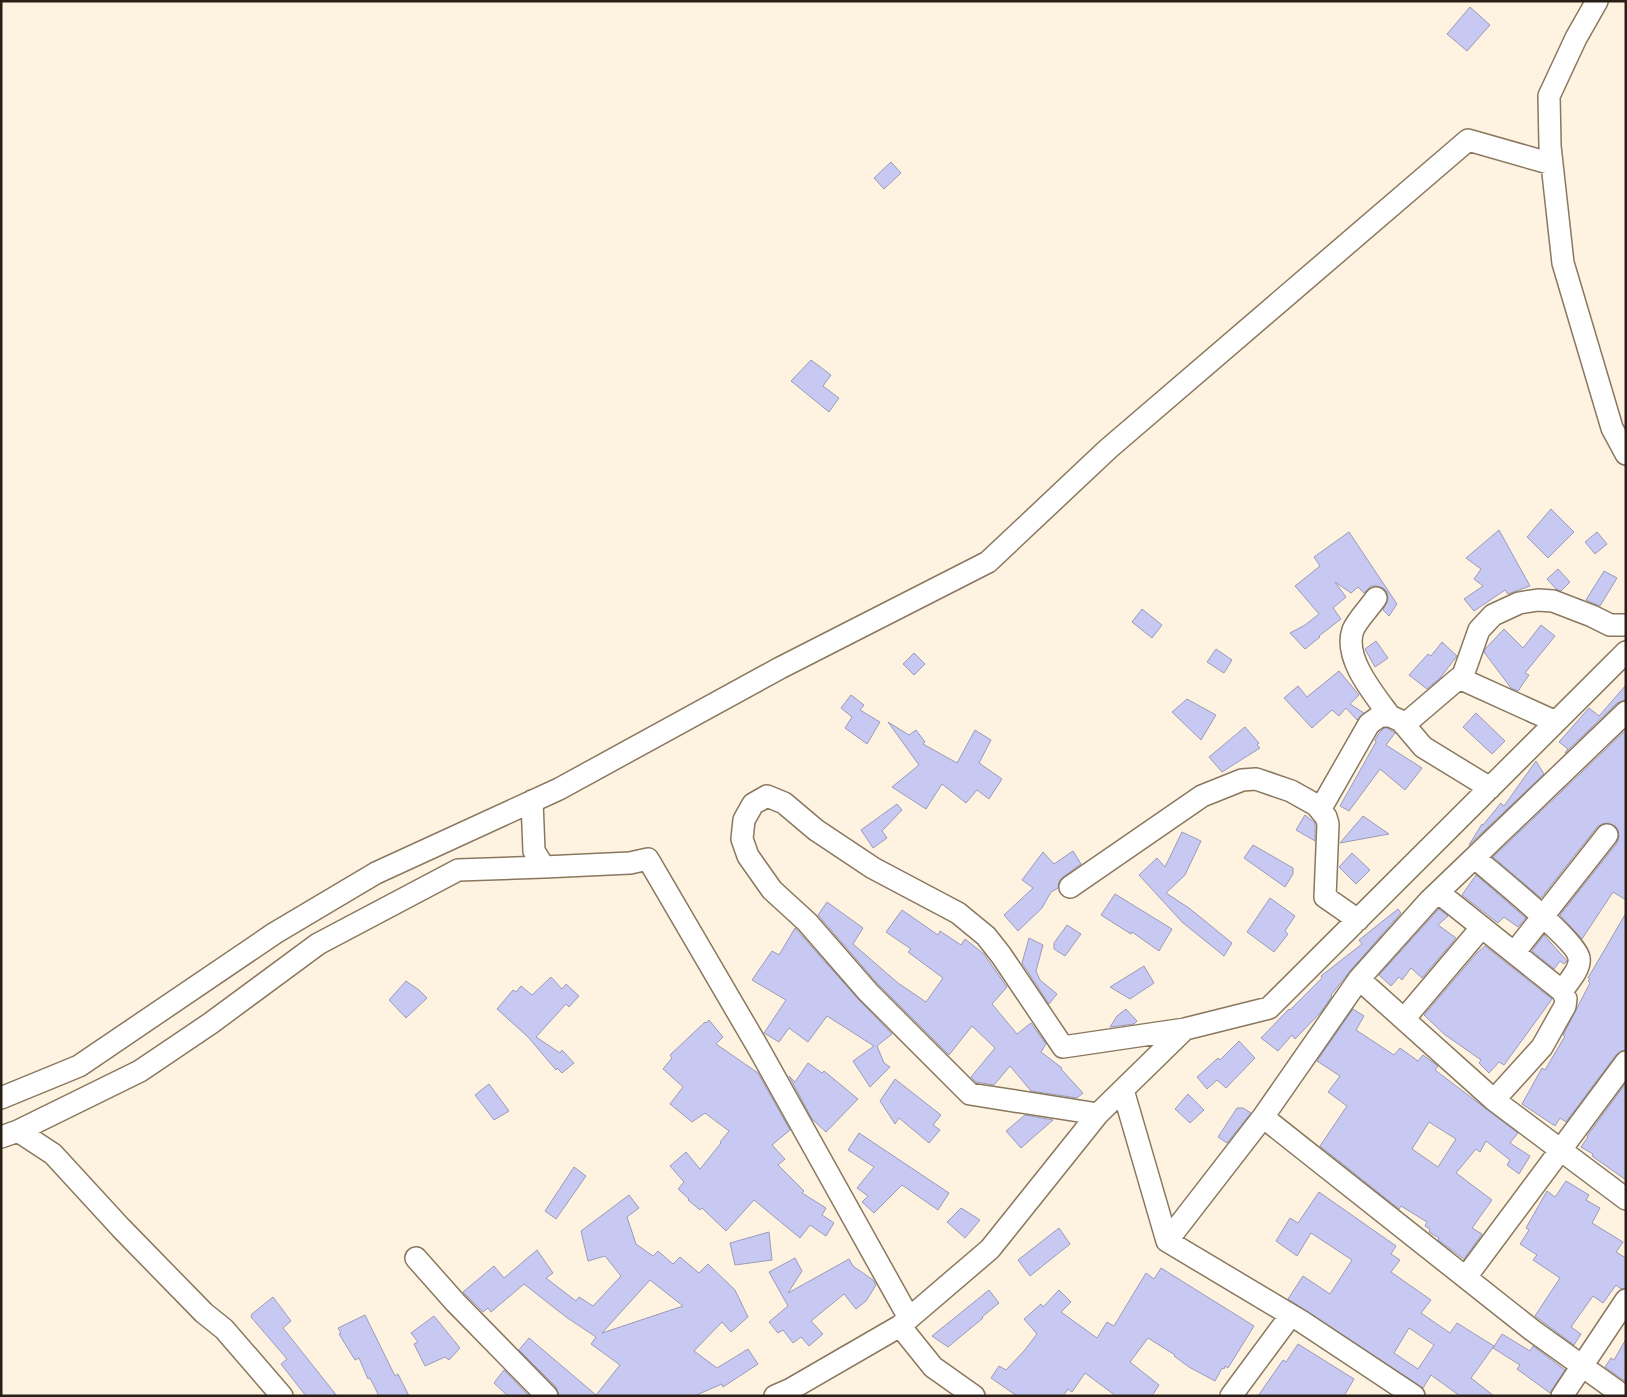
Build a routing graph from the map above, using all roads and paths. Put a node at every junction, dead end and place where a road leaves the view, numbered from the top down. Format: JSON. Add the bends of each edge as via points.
{"nodes":[{"id":1,"x":1597,"y":1,"type":"edge"},
{"id":2,"x":1552,"y":164,"type":"junction"},
{"id":3,"x":1626,"y":454,"type":"edge"},
{"id":4,"x":1376,"y":598,"type":"dead end"},
{"id":5,"x":1626,"y":625,"type":"edge"},
{"id":6,"x":1626,"y":652,"type":"edge"},
{"id":7,"x":1462,"y":678,"type":"junction"},
{"id":8,"x":1626,"y":712,"type":"edge"},
{"id":9,"x":1397,"y":720,"type":"junction"},
{"id":10,"x":1556,"y":722,"type":"junction"},
{"id":11,"x":1490,"y":788,"type":"junction"},
{"id":12,"x":532,"y":802,"type":"junction"},
{"id":13,"x":1320,"y":808,"type":"junction"},
{"id":14,"x":1607,"y":835,"type":"dead end"},
{"id":15,"x":1475,"y":858,"type":"junction"},
{"id":16,"x":544,"y":867,"type":"junction"},
{"id":17,"x":1070,"y":886,"type":"dead end"},
{"id":18,"x":1439,"y":892,"type":"junction"},
{"id":19,"x":1543,"y":916,"type":"junction"},
{"id":20,"x":1358,"y":920,"type":"junction"},
{"id":21,"x":1482,"y":926,"type":"junction"},
{"id":22,"x":1514,"y":952,"type":"junction"},
{"id":23,"x":1359,"y":979,"type":"junction"},
{"id":24,"x":1562,"y":991,"type":"junction"},
{"id":25,"x":1404,"y":1019,"type":"junction"},
{"id":26,"x":1185,"y":1029,"type":"junction"},
{"id":27,"x":1626,"y":1062,"type":"edge"},
{"id":28,"x":1123,"y":1090,"type":"junction"},
{"id":29,"x":1,"y":1098,"type":"edge"},
{"id":30,"x":1494,"y":1100,"type":"junction"},
{"id":31,"x":1098,"y":1114,"type":"junction"},
{"id":32,"x":1263,"y":1116,"type":"junction"},
{"id":33,"x":9,"y":1134,"type":"edge"},
{"id":34,"x":1561,"y":1149,"type":"junction"},
{"id":35,"x":1626,"y":1199,"type":"edge"},
{"id":36,"x":1167,"y":1241,"type":"junction"},
{"id":37,"x":416,"y":1258,"type":"dead end"},
{"id":38,"x":1466,"y":1277,"type":"junction"},
{"id":39,"x":1626,"y":1300,"type":"edge"},
{"id":40,"x":1291,"y":1315,"type":"junction"},
{"id":41,"x":905,"y":1322,"type":"junction"},
{"id":42,"x":1582,"y":1366,"type":"junction"},
{"id":43,"x":282,"y":1396,"type":"edge"},
{"id":44,"x":547,"y":1396,"type":"edge"},
{"id":45,"x":775,"y":1396,"type":"edge"},
{"id":46,"x":974,"y":1396,"type":"edge"},
{"id":47,"x":1231,"y":1396,"type":"edge"},
{"id":48,"x":1414,"y":1396,"type":"edge"},
{"id":49,"x":1562,"y":1396,"type":"edge"},
{"id":50,"x":1624,"y":1396,"type":"edge"}],
"edges":[{"from":1,"to":2,"type":"street","via":[[1549,96]]},
{"from":2,"to":3,"type":"street","via":[[1564,263],[1612,428]]},
{"from":2,"to":12,"type":"street","via":[[1468,140],[1108,449],[988,562],[780,668]]},
{"from":4,"to":9,"type":"street","via":[[1353,630],[1351,649],[1356,664]]},
{"from":5,"to":7,"type":"street","via":[[1610,626],[1553,601],[1518,603],[1493,615],[1479,630]]},
{"from":6,"to":10,"type":"street"},
{"from":7,"to":9,"type":"street"},
{"from":7,"to":10,"type":"street"},
{"from":8,"to":15,"type":"street"},
{"from":9,"to":11,"type":"street","via":[[1423,747]]},
{"from":9,"to":13,"type":"street","via":[[1380,716],[1369,724]]},
{"from":10,"to":11,"type":"street"},
{"from":11,"to":20,"type":"street"},
{"from":12,"to":16,"type":"street","via":[[534,850]]},
{"from":12,"to":29,"type":"street","via":[[376,873],[275,933],[79,1066]]},
{"from":13,"to":17,"type":"street","via":[[1291,791],[1256,779],[1242,780],[1202,796]]},
{"from":13,"to":20,"type":"street","via":[[1328,824],[1325,897]]},
{"from":14,"to":19,"type":"street"},
{"from":15,"to":18,"type":"street"},
{"from":15,"to":19,"type":"street"},
{"from":16,"to":33,"type":"street","via":[[458,870],[318,944],[140,1071]]},
{"from":16,"to":41,"type":"street","via":[[630,863],[648,859],[759,1049]]},
{"from":18,"to":21,"type":"street"},
{"from":18,"to":23,"type":"street"},
{"from":19,"to":22,"type":"street"},
{"from":19,"to":24,"type":"street","via":[[1579,956],[1580,963]]},
{"from":20,"to":26,"type":"street","via":[[1269,1008]]},
{"from":21,"to":22,"type":"street"},
{"from":21,"to":25,"type":"street"},
{"from":22,"to":24,"type":"street"},
{"from":23,"to":25,"type":"street"},
{"from":23,"to":32,"type":"street"},
{"from":24,"to":30,"type":"street","via":[[1565,1006],[1542,1047]]},
{"from":25,"to":30,"type":"street"},
{"from":26,"to":28,"type":"street"},
{"from":26,"to":31,"type":"street","via":[[1063,1047],[1001,955],[986,936],[958,913],[872,868],[816,830],[784,803],[767,796],[752,804],[744,820],[742,839],[748,856],[772,890],[807,922],[868,992],[970,1094]]},
{"from":27,"to":34,"type":"street"},
{"from":28,"to":31,"type":"street"},
{"from":28,"to":36,"type":"street"},
{"from":30,"to":34,"type":"street"},
{"from":31,"to":41,"type":"street","via":[[990,1249]]},
{"from":32,"to":36,"type":"street"},
{"from":32,"to":38,"type":"street"},
{"from":33,"to":43,"type":"street","via":[[53,1154],[190,1299],[224,1328]]},
{"from":34,"to":35,"type":"street"},
{"from":34,"to":38,"type":"street"},
{"from":36,"to":40,"type":"street"},
{"from":37,"to":44,"type":"street"},
{"from":38,"to":42,"type":"street"},
{"from":39,"to":42,"type":"street"},
{"from":40,"to":47,"type":"street"},
{"from":40,"to":48,"type":"street"},
{"from":41,"to":45,"type":"street"},
{"from":41,"to":46,"type":"street","via":[[933,1367]]},
{"from":42,"to":49,"type":"street"},
{"from":42,"to":50,"type":"street"}]}
